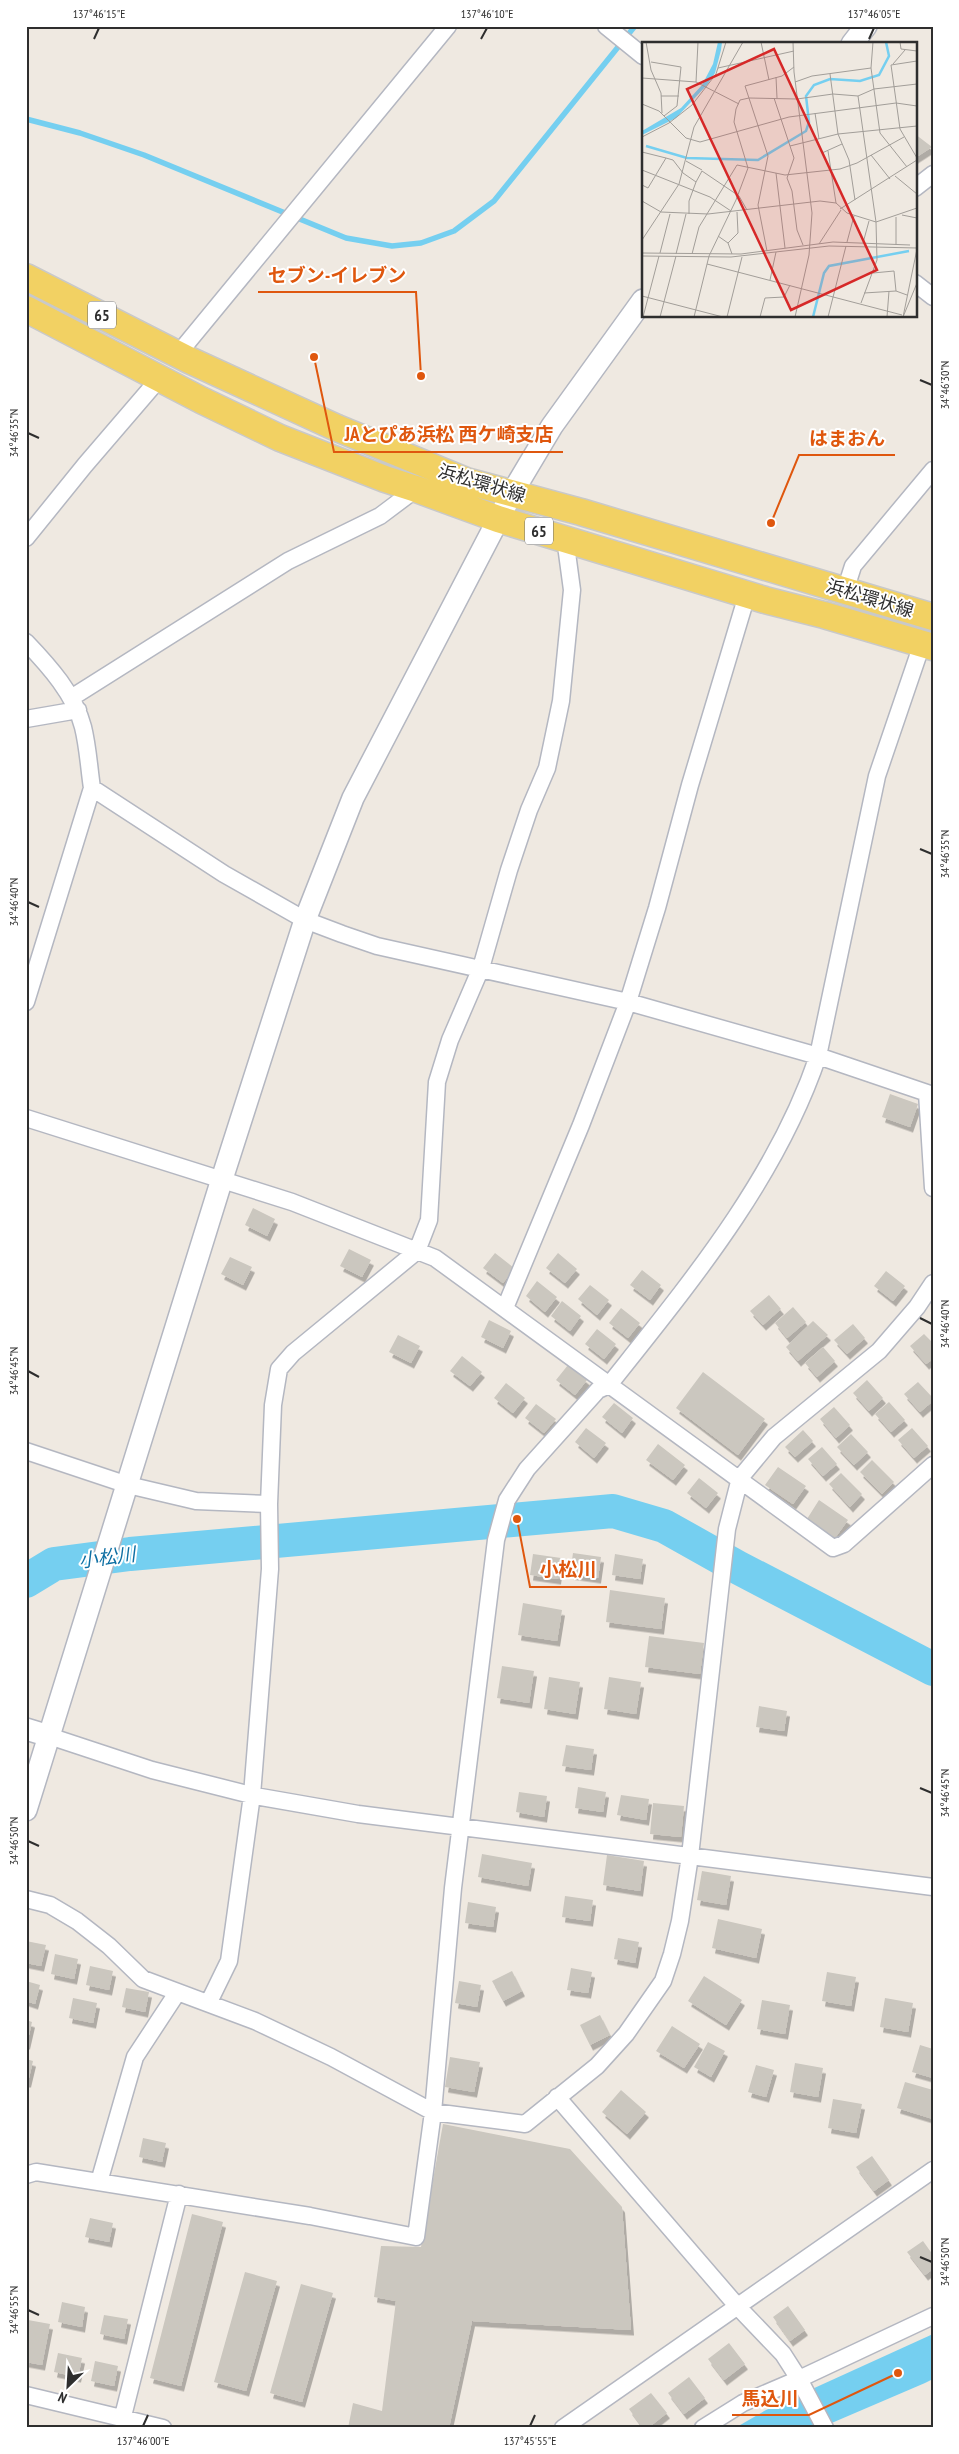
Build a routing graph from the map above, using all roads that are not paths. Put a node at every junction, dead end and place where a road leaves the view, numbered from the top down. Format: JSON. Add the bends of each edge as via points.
{"nodes":[{"id":1,"x":448,"y":26,"type":"edge"},
{"id":2,"x":866,"y":26,"type":"edge"},
{"id":3,"x":609,"y":29,"type":"edge"},
{"id":4,"x":854,"y":42,"type":"edge"},
{"id":5,"x":642,"y":55,"type":"edge"},
{"id":6,"x":933,"y":174,"type":"edge"},
{"id":7,"x":916,"y":187,"type":"edge"},
{"id":8,"x":26,"y":277,"type":"edge"},
{"id":9,"x":916,"y":284,"type":"edge"},
{"id":10,"x":933,"y":297,"type":"edge"},
{"id":11,"x":642,"y":301,"type":"edge"},
{"id":12,"x":26,"y":310,"type":"edge"},
{"id":13,"x":178,"y":354,"type":"junction"},
{"id":14,"x":158,"y":380,"type":"junction"},
{"id":15,"x":933,"y":470,"type":"edge"},
{"id":16,"x":416,"y":489,"type":"junction"},
{"id":17,"x":512,"y":493,"type":"junction"},
{"id":18,"x":498,"y":520,"type":"junction"},
{"id":19,"x":26,"y":538,"type":"edge"},
{"id":20,"x":565,"y":538,"type":"junction"},
{"id":21,"x":845,"y":590,"type":"junction"},
{"id":22,"x":747,"y":595,"type":"junction"},
{"id":23,"x":933,"y":617,"type":"edge"},
{"id":24,"x":26,"y":642,"type":"edge"},
{"id":25,"x":927,"y":645,"type":"edge"},
{"id":26,"x":74,"y":704,"type":"junction"},
{"id":27,"x":26,"y":718,"type":"edge"},
{"id":28,"x":92,"y":788,"type":"junction"},
{"id":29,"x":305,"y":920,"type":"junction"},
{"id":30,"x":481,"y":968,"type":"junction"},
{"id":31,"x":26,"y":1002,"type":"edge"},
{"id":32,"x":628,"y":1002,"type":"junction"},
{"id":33,"x":818,"y":1056,"type":"junction"},
{"id":34,"x":930,"y":1094,"type":"edge"},
{"id":35,"x":26,"y":1118,"type":"edge"},
{"id":36,"x":222,"y":1179,"type":"junction"},
{"id":37,"x":933,"y":1188,"type":"edge"},
{"id":38,"x":417,"y":1251,"type":"junction"},
{"id":39,"x":933,"y":1283,"type":"edge"},
{"id":40,"x":505,"y":1308,"type":"junction"},
{"id":41,"x":609,"y":1385,"type":"junction"},
{"id":42,"x":26,"y":1451,"type":"edge"},
{"id":43,"x":933,"y":1466,"type":"edge"},
{"id":44,"x":740,"y":1478,"type":"junction"},
{"id":45,"x":128,"y":1485,"type":"junction"},
{"id":46,"x":269,"y":1504,"type":"junction"},
{"id":47,"x":26,"y":1729,"type":"edge"},
{"id":48,"x":49,"y":1736,"type":"junction"},
{"id":49,"x":252,"y":1795,"type":"junction"},
{"id":50,"x":26,"y":1810,"type":"edge"},
{"id":51,"x":462,"y":1828,"type":"junction"},
{"id":52,"x":690,"y":1856,"type":"junction"},
{"id":53,"x":933,"y":1887,"type":"edge"},
{"id":54,"x":26,"y":1899,"type":"edge"},
{"id":55,"x":177,"y":1994,"type":"junction"},
{"id":56,"x":209,"y":2002,"type":"junction"},
{"id":57,"x":557,"y":2097,"type":"junction"},
{"id":58,"x":433,"y":2112,"type":"junction"},
{"id":59,"x":933,"y":2170,"type":"edge"},
{"id":60,"x":26,"y":2175,"type":"edge"},
{"id":61,"x":99,"y":2182,"type":"junction"},
{"id":62,"x":179,"y":2194,"type":"junction"},
{"id":63,"x":738,"y":2307,"type":"junction"},
{"id":64,"x":933,"y":2316,"type":"edge"},
{"id":65,"x":799,"y":2381,"type":"junction"},
{"id":66,"x":26,"y":2395,"type":"edge"},
{"id":67,"x":121,"y":2423,"type":"edge"},
{"id":68,"x":163,"y":2428,"type":"edge"},
{"id":69,"x":563,"y":2428,"type":"edge"},
{"id":70,"x":703,"y":2428,"type":"edge"},
{"id":71,"x":824,"y":2428,"type":"edge"}],
"edges":[{"from":1,"to":13,"type":"street"},
{"from":2,"to":4,"type":"street"},
{"from":3,"to":5,"type":"street"},
{"from":6,"to":7,"type":"street"},
{"from":8,"to":13,"type":"main road","name":"浜松環状線","number":"65"},
{"from":9,"to":10,"type":"street"},
{"from":11,"to":17,"type":"street","via":[[552,426]]},
{"from":12,"to":14,"type":"main road","name":"浜松環状線","number":"65"},
{"from":13,"to":17,"type":"main road","name":"浜松環状線","number":"65","via":[[408,458],[466,481]]},
{"from":14,"to":16,"type":"main road","name":"浜松環状線","number":"65","via":[[280,438]]},
{"from":14,"to":19,"type":"street"},
{"from":15,"to":21,"type":"street","via":[[853,566]]},
{"from":16,"to":18,"type":"main road","name":"浜松環状線","number":"65"},
{"from":16,"to":26,"type":"street","via":[[380,516],[288,561]]},
{"from":17,"to":18,"type":"street"},
{"from":17,"to":21,"type":"main road","name":"浜松環状線","number":"65"},
{"from":18,"to":20,"type":"main road","name":"浜松環状線","number":"65"},
{"from":18,"to":29,"type":"street","via":[[353,798]]},
{"from":20,"to":22,"type":"main road","name":"浜松環状線","number":"65"},
{"from":20,"to":30,"type":"street","via":[[572,590],[561,701],[547,768],[509,870]]},
{"from":21,"to":23,"type":"main road","name":"浜松環状線","number":"65"},
{"from":22,"to":25,"type":"main road","name":"浜松環状線","number":"65"},
{"from":22,"to":32,"type":"street"},
{"from":24,"to":26,"type":"street"},
{"from":25,"to":33,"type":"street","via":[[877,776]]},
{"from":26,"to":27,"type":"street"},
{"from":26,"to":28,"type":"street","via":[[83,728]]},
{"from":28,"to":29,"type":"street","via":[[224,874]]},
{"from":28,"to":31,"type":"street"},
{"from":29,"to":30,"type":"street","via":[[377,946]]},
{"from":29,"to":36,"type":"street"},
{"from":30,"to":32,"type":"street"},
{"from":30,"to":38,"type":"street","via":[[450,1040],[437,1082],[429,1220]]},
{"from":32,"to":33,"type":"street"},
{"from":32,"to":40,"type":"street"},
{"from":33,"to":34,"type":"street"},
{"from":33,"to":41,"type":"street","via":[[804,1097],[763,1175],[670,1308]]},
{"from":34,"to":37,"type":"street"},
{"from":35,"to":36,"type":"street"},
{"from":36,"to":38,"type":"street","via":[[292,1202]]},
{"from":36,"to":45,"type":"street"},
{"from":38,"to":40,"type":"street","via":[[435,1258]]},
{"from":38,"to":46,"type":"street","via":[[293,1352],[279,1369],[273,1405]]},
{"from":39,"to":44,"type":"street","via":[[902,1327],[879,1351],[774,1437]]},
{"from":40,"to":41,"type":"street"},
{"from":41,"to":44,"type":"street"},
{"from":41,"to":51,"type":"street","via":[[598,1390],[534,1462],[508,1500],[496,1540]]},
{"from":42,"to":45,"type":"street"},
{"from":43,"to":44,"type":"street","via":[[844,1544],[833,1548]]},
{"from":44,"to":52,"type":"street","via":[[727,1529]]},
{"from":45,"to":46,"type":"street","via":[[196,1501]]},
{"from":45,"to":48,"type":"street"},
{"from":46,"to":49,"type":"street","via":[[270,1560]]},
{"from":47,"to":48,"type":"street"},
{"from":48,"to":49,"type":"street","via":[[152,1770]]},
{"from":48,"to":50,"type":"street"},
{"from":49,"to":51,"type":"street"},
{"from":49,"to":56,"type":"street","via":[[229,1961]]},
{"from":51,"to":52,"type":"street"},
{"from":51,"to":58,"type":"street","via":[[453,1888]]},
{"from":52,"to":53,"type":"street"},
{"from":52,"to":57,"type":"street","via":[[680,1921],[663,1981],[631,2028],[597,2066]]},
{"from":54,"to":55,"type":"street","via":[[50,1905],[77,1921],[142,1978]]},
{"from":55,"to":56,"type":"street"},
{"from":55,"to":61,"type":"street","via":[[135,2057]]},
{"from":56,"to":58,"type":"street","via":[[323,2053]]},
{"from":57,"to":58,"type":"street","via":[[525,2124]]},
{"from":57,"to":63,"type":"street"},
{"from":58,"to":62,"type":"street","via":[[416,2237]]},
{"from":59,"to":63,"type":"street"},
{"from":60,"to":61,"type":"street","via":[[36,2172]]},
{"from":61,"to":62,"type":"street"},
{"from":62,"to":67,"type":"street"},
{"from":63,"to":65,"type":"street","via":[[782,2354]]},
{"from":63,"to":69,"type":"street"},
{"from":64,"to":65,"type":"street"},
{"from":65,"to":70,"type":"street","via":[[743,2403]]},
{"from":65,"to":71,"type":"street"},
{"from":66,"to":67,"type":"street"},
{"from":67,"to":68,"type":"street"}]}
